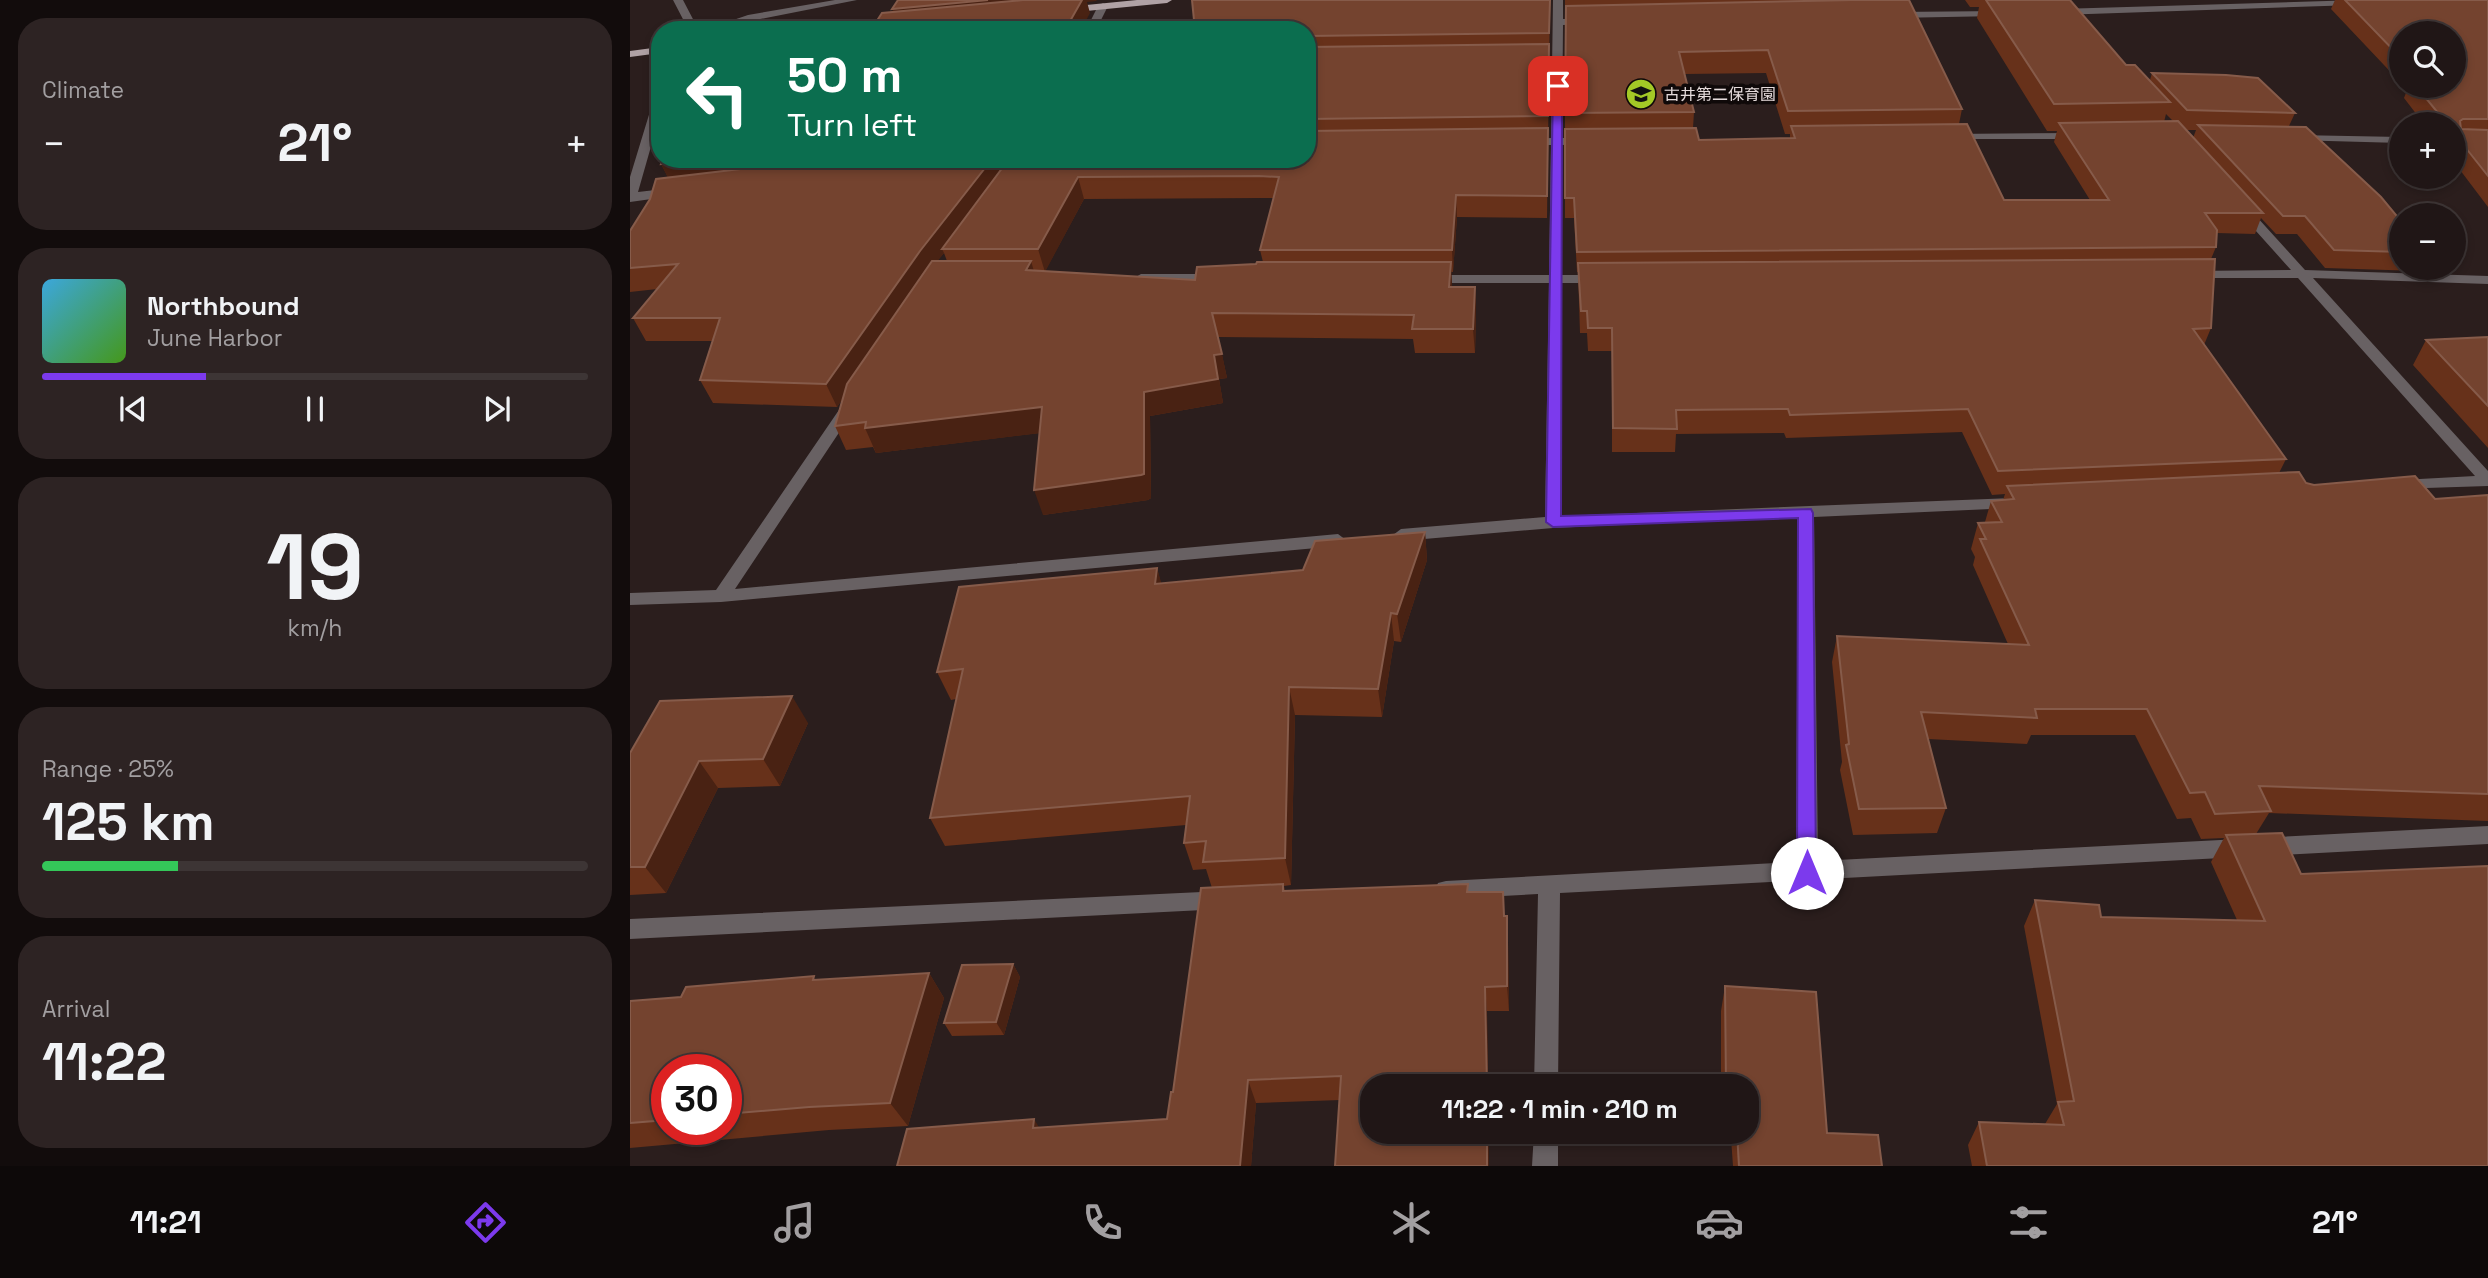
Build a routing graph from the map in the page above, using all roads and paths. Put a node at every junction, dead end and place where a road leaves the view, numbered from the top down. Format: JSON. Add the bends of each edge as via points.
{"nodes":[{"id":1,"x":678,"y":0,"type":"edge"},
{"id":2,"x":852,"y":0,"type":"edge"},
{"id":3,"x":1167,"y":0,"type":"edge"},
{"id":4,"x":1558,"y":0,"type":"edge"},
{"id":5,"x":2368,"y":2,"type":"edge"},
{"id":6,"x":1102,"y":6,"type":"junction"},
{"id":7,"x":1061,"y":10,"type":"edge"},
{"id":8,"x":2061,"y":11,"type":"edge"},
{"id":9,"x":2010,"y":13,"type":"edge"},
{"id":10,"x":1887,"y":15,"type":"edge"},
{"id":11,"x":689,"y":21,"type":"edge"},
{"id":12,"x":738,"y":21,"type":"edge"},
{"id":13,"x":1095,"y":21,"type":"edge"},
{"id":14,"x":1599,"y":21,"type":"edge"},
{"id":15,"x":1558,"y":22,"type":"junction"},
{"id":16,"x":651,"y":51,"type":"edge"},
{"id":17,"x":630,"y":54,"type":"edge"},
{"id":18,"x":651,"y":127,"type":"edge"},
{"id":19,"x":2094,"y":136,"type":"edge"},
{"id":20,"x":2282,"y":137,"type":"edge"},
{"id":21,"x":1942,"y":138,"type":"edge"},
{"id":22,"x":2389,"y":140,"type":"edge"},
{"id":23,"x":1598,"y":141,"type":"edge"},
{"id":24,"x":1515,"y":142,"type":"edge"},
{"id":25,"x":1557,"y":142,"type":"junction"},
{"id":26,"x":686,"y":190,"type":"edge"},
{"id":27,"x":2230,"y":194,"type":"edge"},
{"id":28,"x":631,"y":197,"type":"edge"},
{"id":29,"x":2301,"y":274,"type":"junction"},
{"id":30,"x":2177,"y":275,"type":"edge"},
{"id":31,"x":1128,"y":278,"type":"edge"},
{"id":32,"x":1238,"y":278,"type":"edge"},
{"id":33,"x":1611,"y":278,"type":"edge"},
{"id":34,"x":1418,"y":279,"type":"edge"},
{"id":35,"x":1556,"y":279,"type":"junction"},
{"id":36,"x":2488,"y":280,"type":"edge"},
{"id":37,"x":858,"y":391,"type":"edge"},
{"id":38,"x":2488,"y":481,"type":"edge"},
{"id":39,"x":2390,"y":485,"type":"edge"},
{"id":40,"x":2028,"y":502,"type":"edge"},
{"id":41,"x":1806,"y":513,"type":"junction"},
{"id":42,"x":1553,"y":522,"type":"junction"},
{"id":43,"x":1379,"y":536,"type":"edge"},
{"id":44,"x":1352,"y":539,"type":"edge"},
{"id":45,"x":721,"y":596,"type":"junction"},
{"id":46,"x":630,"y":599,"type":"edge"},
{"id":47,"x":2488,"y":835,"type":"edge"},
{"id":48,"x":1807,"y":873,"type":"junction"},
{"id":49,"x":1549,"y":885,"type":"junction"},
{"id":50,"x":1424,"y":891,"type":"edge"},
{"id":51,"x":1243,"y":899,"type":"edge"},
{"id":52,"x":630,"y":929,"type":"edge"},
{"id":53,"x":1546,"y":1074,"type":"edge"},
{"id":54,"x":1546,"y":1144,"type":"edge"},
{"id":55,"x":1545,"y":1166,"type":"edge"}],
"edges":[{"from":1,"to":11,"type":"street"},
{"from":2,"to":12,"type":"street"},
{"from":3,"to":6,"type":"main road"},
{"from":4,"to":15,"type":"street"},
{"from":5,"to":8,"type":"street"},
{"from":6,"to":7,"type":"main road"},
{"from":6,"to":13,"type":"street"},
{"from":9,"to":10,"type":"street"},
{"from":14,"to":15,"type":"street"},
{"from":15,"to":25,"type":"street","via":[[1551,58]]},
{"from":16,"to":17,"type":"main road"},
{"from":18,"to":28,"type":"street"},
{"from":19,"to":21,"type":"street"},
{"from":20,"to":22,"type":"street"},
{"from":23,"to":25,"type":"street"},
{"from":24,"to":25,"type":"street"},
{"from":25,"to":35,"type":"street"},
{"from":26,"to":28,"type":"street"},
{"from":27,"to":29,"type":"street"},
{"from":29,"to":30,"type":"street"},
{"from":29,"to":36,"type":"street"},
{"from":29,"to":38,"type":"street"},
{"from":31,"to":32,"type":"street"},
{"from":33,"to":35,"type":"street"},
{"from":34,"to":35,"type":"street"},
{"from":35,"to":42,"type":"street"},
{"from":37,"to":45,"type":"street"},
{"from":38,"to":39,"type":"street"},
{"from":40,"to":41,"type":"street"},
{"from":41,"to":42,"type":"street"},
{"from":41,"to":48,"type":"street"},
{"from":42,"to":43,"type":"street"},
{"from":44,"to":45,"type":"street"},
{"from":45,"to":46,"type":"street"},
{"from":47,"to":48,"type":"street"},
{"from":48,"to":49,"type":"street"},
{"from":49,"to":50,"type":"street"},
{"from":49,"to":53,"type":"street"},
{"from":51,"to":52,"type":"street"},
{"from":54,"to":55,"type":"street"}]}
